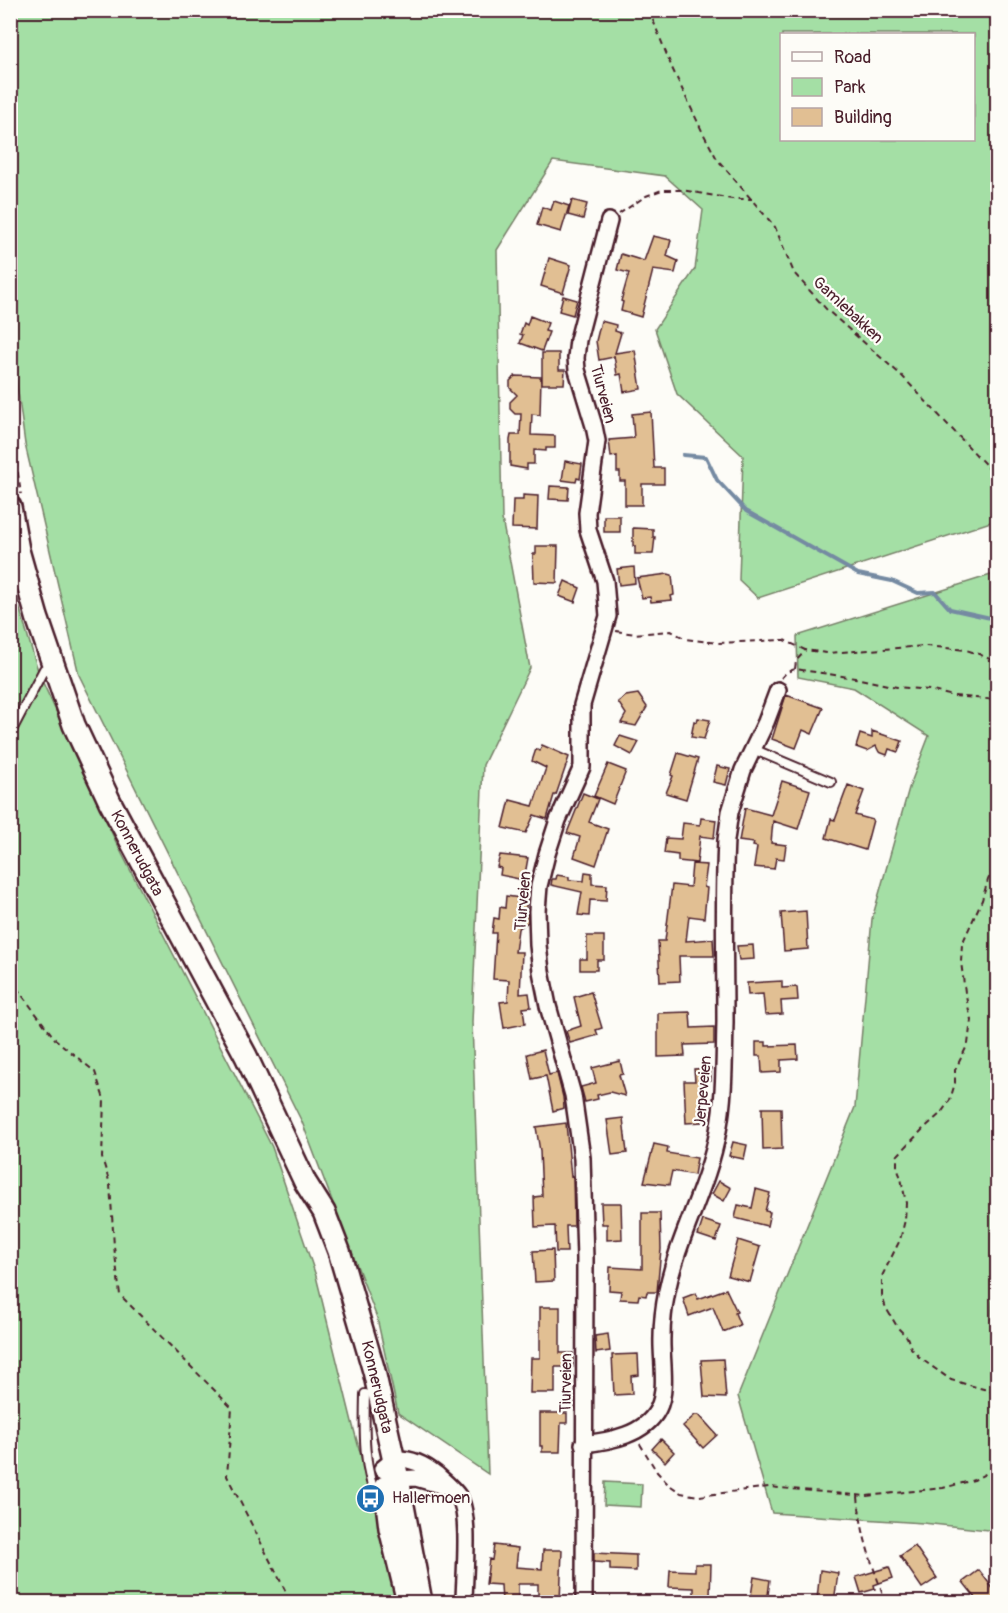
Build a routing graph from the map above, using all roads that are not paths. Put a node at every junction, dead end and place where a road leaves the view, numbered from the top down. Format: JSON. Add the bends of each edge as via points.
{"nodes":[{"id":1,"x":609,"y":221,"type":"road end"},
{"id":2,"x":10,"y":507,"type":"edge"},
{"id":3,"x":52,"y":665,"type":"junction"},
{"id":4,"x":778,"y":690,"type":"dead end"},
{"id":5,"x":10,"y":734,"type":"edge"},
{"id":6,"x":753,"y":749,"type":"junction"},
{"id":7,"x":831,"y":782,"type":"dead end"},
{"id":8,"x":305,"y":1182,"type":"junction"},
{"id":9,"x":365,"y":1394,"type":"junction"},
{"id":10,"x":583,"y":1444,"type":"junction"},
{"id":11,"x":391,"y":1469,"type":"junction"},
{"id":12,"x":390,"y":1527,"type":"junction"},
{"id":13,"x":408,"y":1602,"type":"edge"},
{"id":14,"x":422,"y":1602,"type":"edge"},
{"id":15,"x":464,"y":1602,"type":"edge"},
{"id":16,"x":584,"y":1602,"type":"edge"}],
"edges":[{"from":1,"to":10,"type":"street","name":"Tiurveien","via":[[576,358],[597,441],[587,513],[591,545],[602,573],[608,608],[582,705],[582,767],[546,854],[537,911],[541,971],[573,1095],[582,1158]]},
{"from":2,"to":3,"type":"main road","name":"Konnerudgata","via":[[18,550]]},
{"from":3,"to":5,"type":"lane","via":[[44,669]]},
{"from":3,"to":8,"type":"main road","name":"Konnerudgata","via":[[90,763],[246,1056]]},
{"from":4,"to":6,"type":"street","name":"Jerpeveien"},
{"from":6,"to":7,"type":"lane"},
{"from":6,"to":10,"type":"street","name":"Jerpeveien","via":[[736,788],[726,840],[724,1064],[719,1131],[667,1290],[662,1398],[644,1427],[604,1442]]},
{"from":8,"to":9,"type":"main road","name":"Konnerudgata"},
{"from":8,"to":11,"type":"main road","name":"Konnerudgata","via":[[324,1212],[351,1288],[374,1371]]},
{"from":9,"to":11,"type":"main road","name":"Konnerudgata"},
{"from":9,"to":12,"type":"lane","via":[[367,1459],[375,1494]]},
{"from":10,"to":16,"type":"street","name":"Tiurveien"},
{"from":11,"to":12,"type":"main road","name":"Konnerudgata"},
{"from":11,"to":14,"type":"main road","name":"Konnerudgata"},
{"from":11,"to":15,"type":"street","via":[[450,1488],[459,1497],[465,1515]]},
{"from":12,"to":13,"type":"main road","name":"Konnerudgata"}]}
